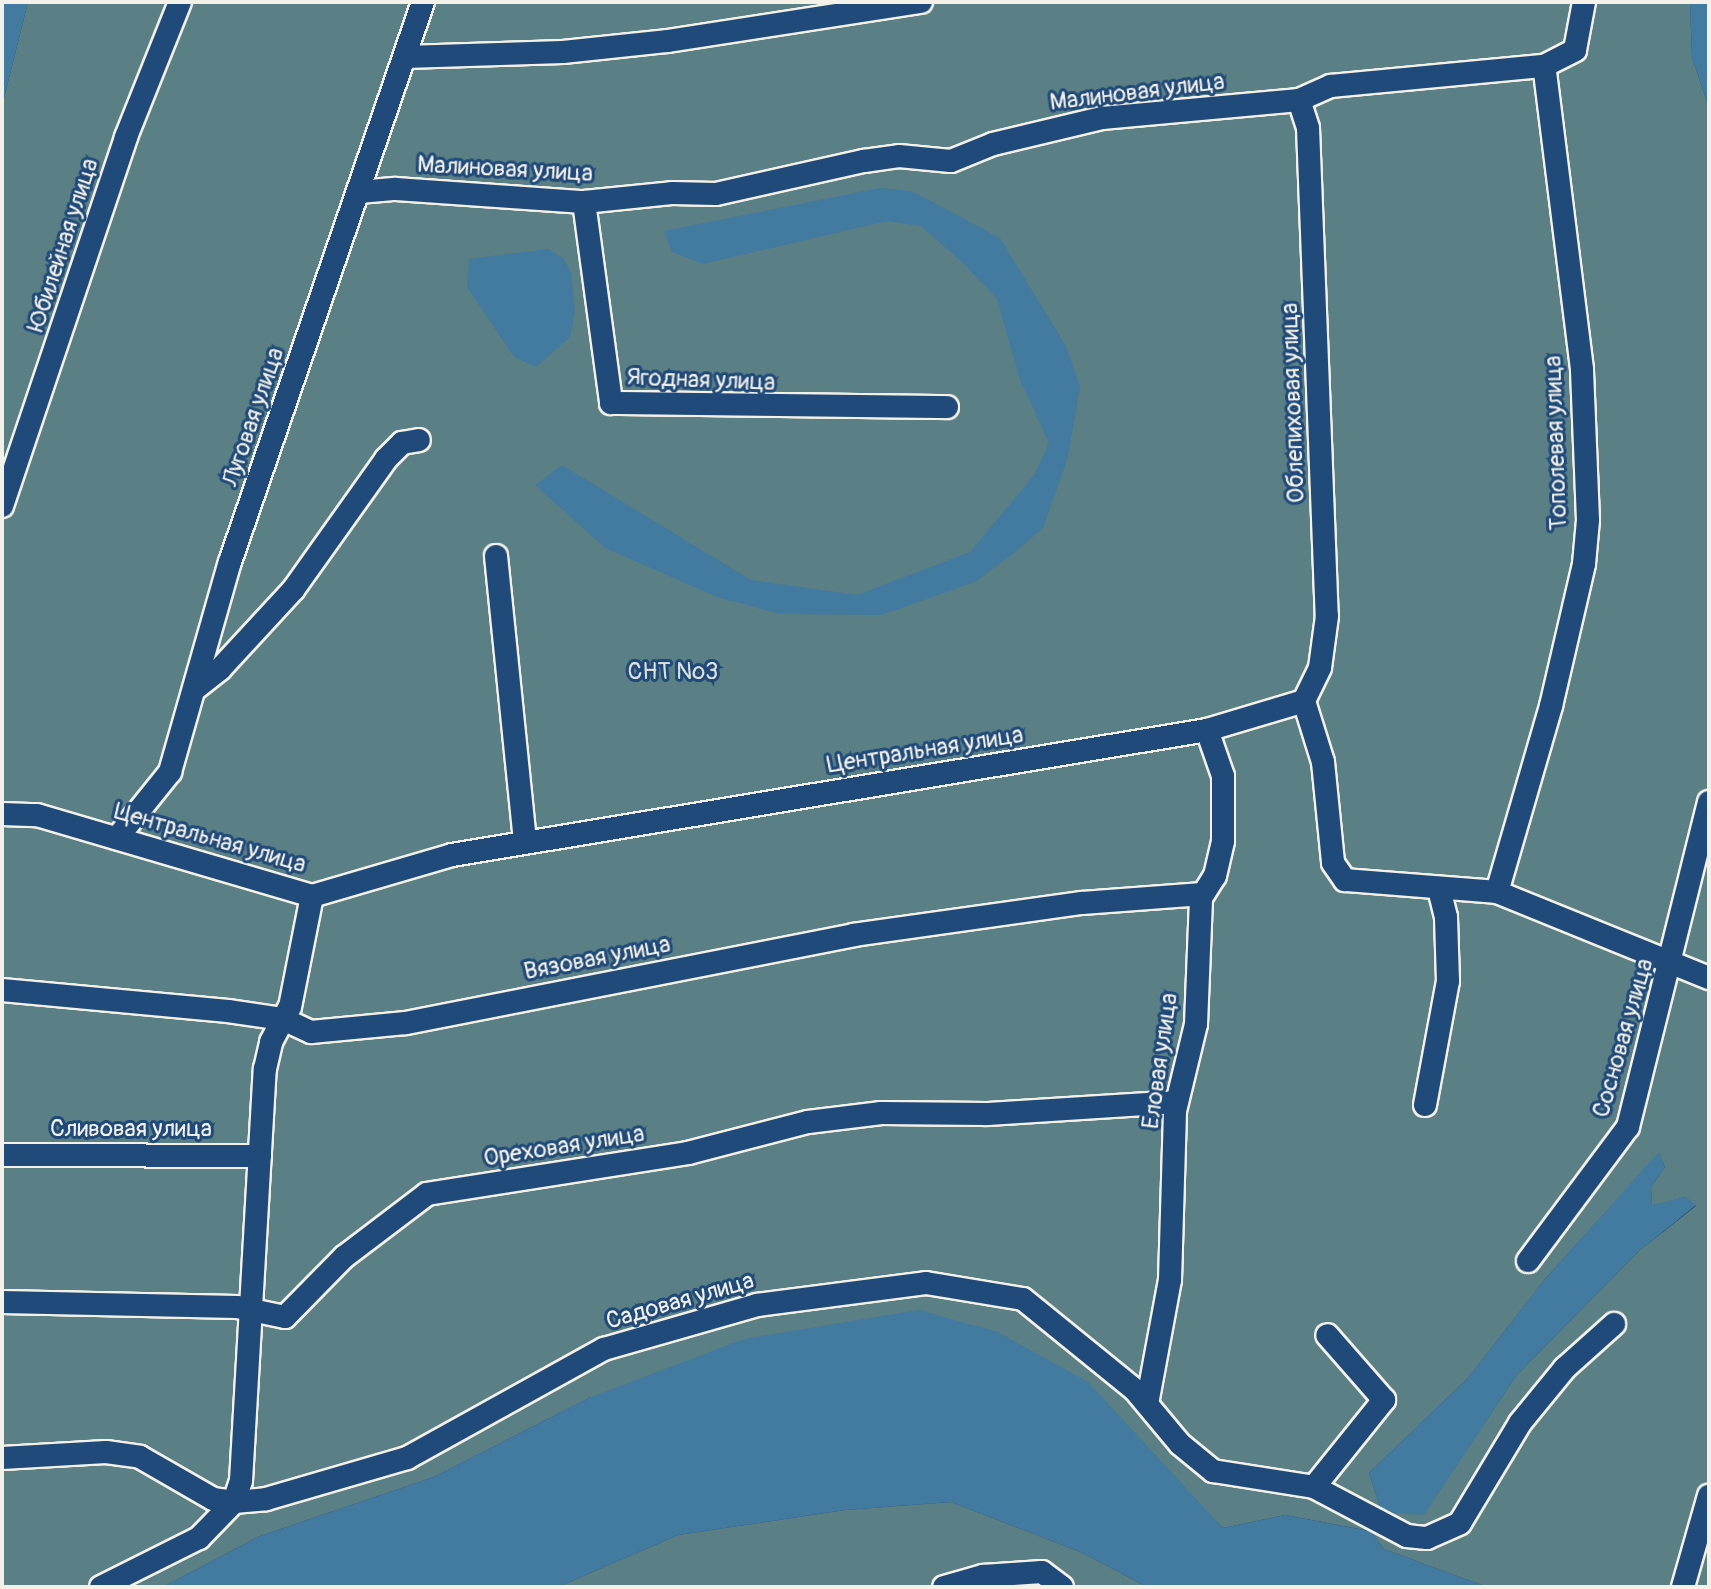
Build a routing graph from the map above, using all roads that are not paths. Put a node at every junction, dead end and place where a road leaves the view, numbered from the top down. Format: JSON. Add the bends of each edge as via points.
{"nodes":[{"id":1,"x":180,"y":2,"type":"edge"},
{"id":2,"x":423,"y":2,"type":"edge"},
{"id":3,"x":921,"y":2,"type":"edge"},
{"id":4,"x":1584,"y":2,"type":"edge"},
{"id":5,"x":405,"y":57,"type":"junction"},
{"id":6,"x":1544,"y":66,"type":"junction"},
{"id":7,"x":1299,"y":100,"type":"junction"},
{"id":8,"x":359,"y":192,"type":"junction"},
{"id":9,"x":584,"y":202,"type":"junction"},
{"id":10,"x":947,"y":407,"type":"dead end"},
{"id":11,"x":419,"y":440,"type":"dead end"},
{"id":12,"x":2,"y":506,"type":"edge"},
{"id":13,"x":496,"y":556,"type":"dead end"},
{"id":14,"x":196,"y":688,"type":"junction"},
{"id":15,"x":1304,"y":701,"type":"junction"},
{"id":16,"x":1207,"y":730,"type":"junction"},
{"id":17,"x":1709,"y":802,"type":"edge"},
{"id":18,"x":2,"y":814,"type":"edge"},
{"id":19,"x":117,"y":838,"type":"junction"},
{"id":20,"x":525,"y":843,"type":"junction"},
{"id":21,"x":1439,"y":888,"type":"junction"},
{"id":22,"x":1497,"y":892,"type":"junction"},
{"id":23,"x":1203,"y":894,"type":"junction"},
{"id":24,"x":312,"y":896,"type":"junction"},
{"id":25,"x":1671,"y":962,"type":"junction"},
{"id":26,"x":1709,"y":978,"type":"edge"},
{"id":27,"x":2,"y":990,"type":"edge"},
{"id":28,"x":283,"y":1019,"type":"junction"},
{"id":29,"x":1177,"y":1102,"type":"junction"},
{"id":30,"x":1425,"y":1105,"type":"dead end"},
{"id":31,"x":2,"y":1155,"type":"edge"},
{"id":32,"x":260,"y":1156,"type":"junction"},
{"id":33,"x":1528,"y":1261,"type":"dead end"},
{"id":34,"x":2,"y":1302,"type":"edge"},
{"id":35,"x":250,"y":1311,"type":"junction"},
{"id":36,"x":1614,"y":1324,"type":"dead end"},
{"id":37,"x":1327,"y":1335,"type":"dead end"},
{"id":38,"x":1147,"y":1404,"type":"junction"},
{"id":39,"x":2,"y":1458,"type":"edge"},
{"id":40,"x":1314,"y":1487,"type":"junction"},
{"id":41,"x":1709,"y":1496,"type":"edge"},
{"id":42,"x":234,"y":1502,"type":"junction"},
{"id":43,"x":101,"y":1587,"type":"edge"},
{"id":44,"x":944,"y":1587,"type":"edge"},
{"id":45,"x":1062,"y":1587,"type":"edge"},
{"id":46,"x":1683,"y":1587,"type":"edge"}],
"edges":[{"from":1,"to":12,"type":"street","name":"Юбилейная улица","via":[[126,137]]},
{"from":2,"to":5,"type":"street","name":"Луговая улица"},
{"from":3,"to":5,"type":"street","via":[[668,41],[563,52]]},
{"from":4,"to":6,"type":"street","via":[[1575,50]]},
{"from":5,"to":8,"type":"street","name":"Луговая улица"},
{"from":6,"to":7,"type":"street","name":"Малиновая улица","via":[[1331,86]]},
{"from":6,"to":22,"type":"street","name":"Тополевая улица","via":[[1582,369],[1588,520],[1584,564],[1551,706]]},
{"from":7,"to":9,"type":"street","name":"Малиновая улица","via":[[1089,120],[993,144],[951,161],[899,156],[716,194]]},
{"from":7,"to":15,"type":"street","name":"Облепиховая улица","via":[[1308,128],[1327,616],[1320,668]]},
{"from":8,"to":9,"type":"street","name":"Малиновая улица","via":[[396,189]]},
{"from":8,"to":14,"type":"street","name":"Луговая улица","via":[[230,562]]},
{"from":9,"to":10,"type":"street","name":"Ягодная улица","via":[[611,403]]},
{"from":11,"to":14,"type":"street","via":[[402,443],[386,459],[293,590]]},
{"from":13,"to":20,"type":"street"},
{"from":14,"to":19,"type":"street","name":"Луговая улица","via":[[170,772]]},
{"from":15,"to":16,"type":"street","name":"Центральная улица"},
{"from":15,"to":21,"type":"street","via":[[1323,762],[1333,863],[1345,880]]},
{"from":16,"to":20,"type":"street","name":"Центральная улица"},
{"from":16,"to":23,"type":"street","name":"Еловая улица","via":[[1223,776],[1225,803],[1215,876]]},
{"from":17,"to":25,"type":"street","name":"Сосновая улица"},
{"from":18,"to":19,"type":"street","name":"Центральная улица","via":[[37,815]]},
{"from":19,"to":24,"type":"street","name":"Центральная улица"},
{"from":20,"to":24,"type":"street","name":"Центральная улица","via":[[452,855]]},
{"from":21,"to":22,"type":"street"},
{"from":21,"to":30,"type":"street","via":[[1446,917],[1448,981]]},
{"from":22,"to":25,"type":"street"},
{"from":23,"to":28,"type":"street","name":"Вязовая улица","via":[[1082,903],[853,935],[406,1023],[311,1032]]},
{"from":23,"to":29,"type":"street","name":"Еловая улица","via":[[1196,1024]]},
{"from":24,"to":28,"type":"street"},
{"from":25,"to":26,"type":"street"},
{"from":25,"to":33,"type":"street","name":"Сосновая улица","via":[[1628,1127]]},
{"from":27,"to":28,"type":"street","name":"Вязовая улица"},
{"from":28,"to":32,"type":"street","via":[[265,1069]]},
{"from":29,"to":35,"type":"street","name":"Ореховая улица","via":[[987,1114],[881,1113],[808,1122],[688,1153],[427,1194],[344,1257],[285,1317]]},
{"from":29,"to":38,"type":"street","name":"Еловая улица","via":[[1170,1280]]},
{"from":31,"to":32,"type":"street","name":"Сливовая улица"},
{"from":32,"to":35,"type":"street"},
{"from":34,"to":35,"type":"street","name":"Ореховая улица","via":[[145,1302]]},
{"from":35,"to":42,"type":"street","via":[[241,1481]]},
{"from":36,"to":40,"type":"street","name":"Садовая улица","via":[[1565,1368],[1520,1423],[1460,1523],[1427,1538],[1407,1536]]},
{"from":37,"to":40,"type":"street","via":[[1384,1400]]},
{"from":38,"to":40,"type":"street","name":"Садовая улица","via":[[1180,1444],[1213,1471]]},
{"from":38,"to":42,"type":"street","name":"Садовая улица","via":[[1023,1299],[926,1283],[820,1294],[667,1327],[604,1349],[407,1458],[266,1499]]},
{"from":39,"to":42,"type":"street","via":[[106,1452],[140,1457],[213,1499]]},
{"from":41,"to":46,"type":"street"},
{"from":42,"to":43,"type":"street","via":[[199,1538]]},
{"from":44,"to":45,"type":"street","via":[[983,1576],[1042,1572]]}]}
